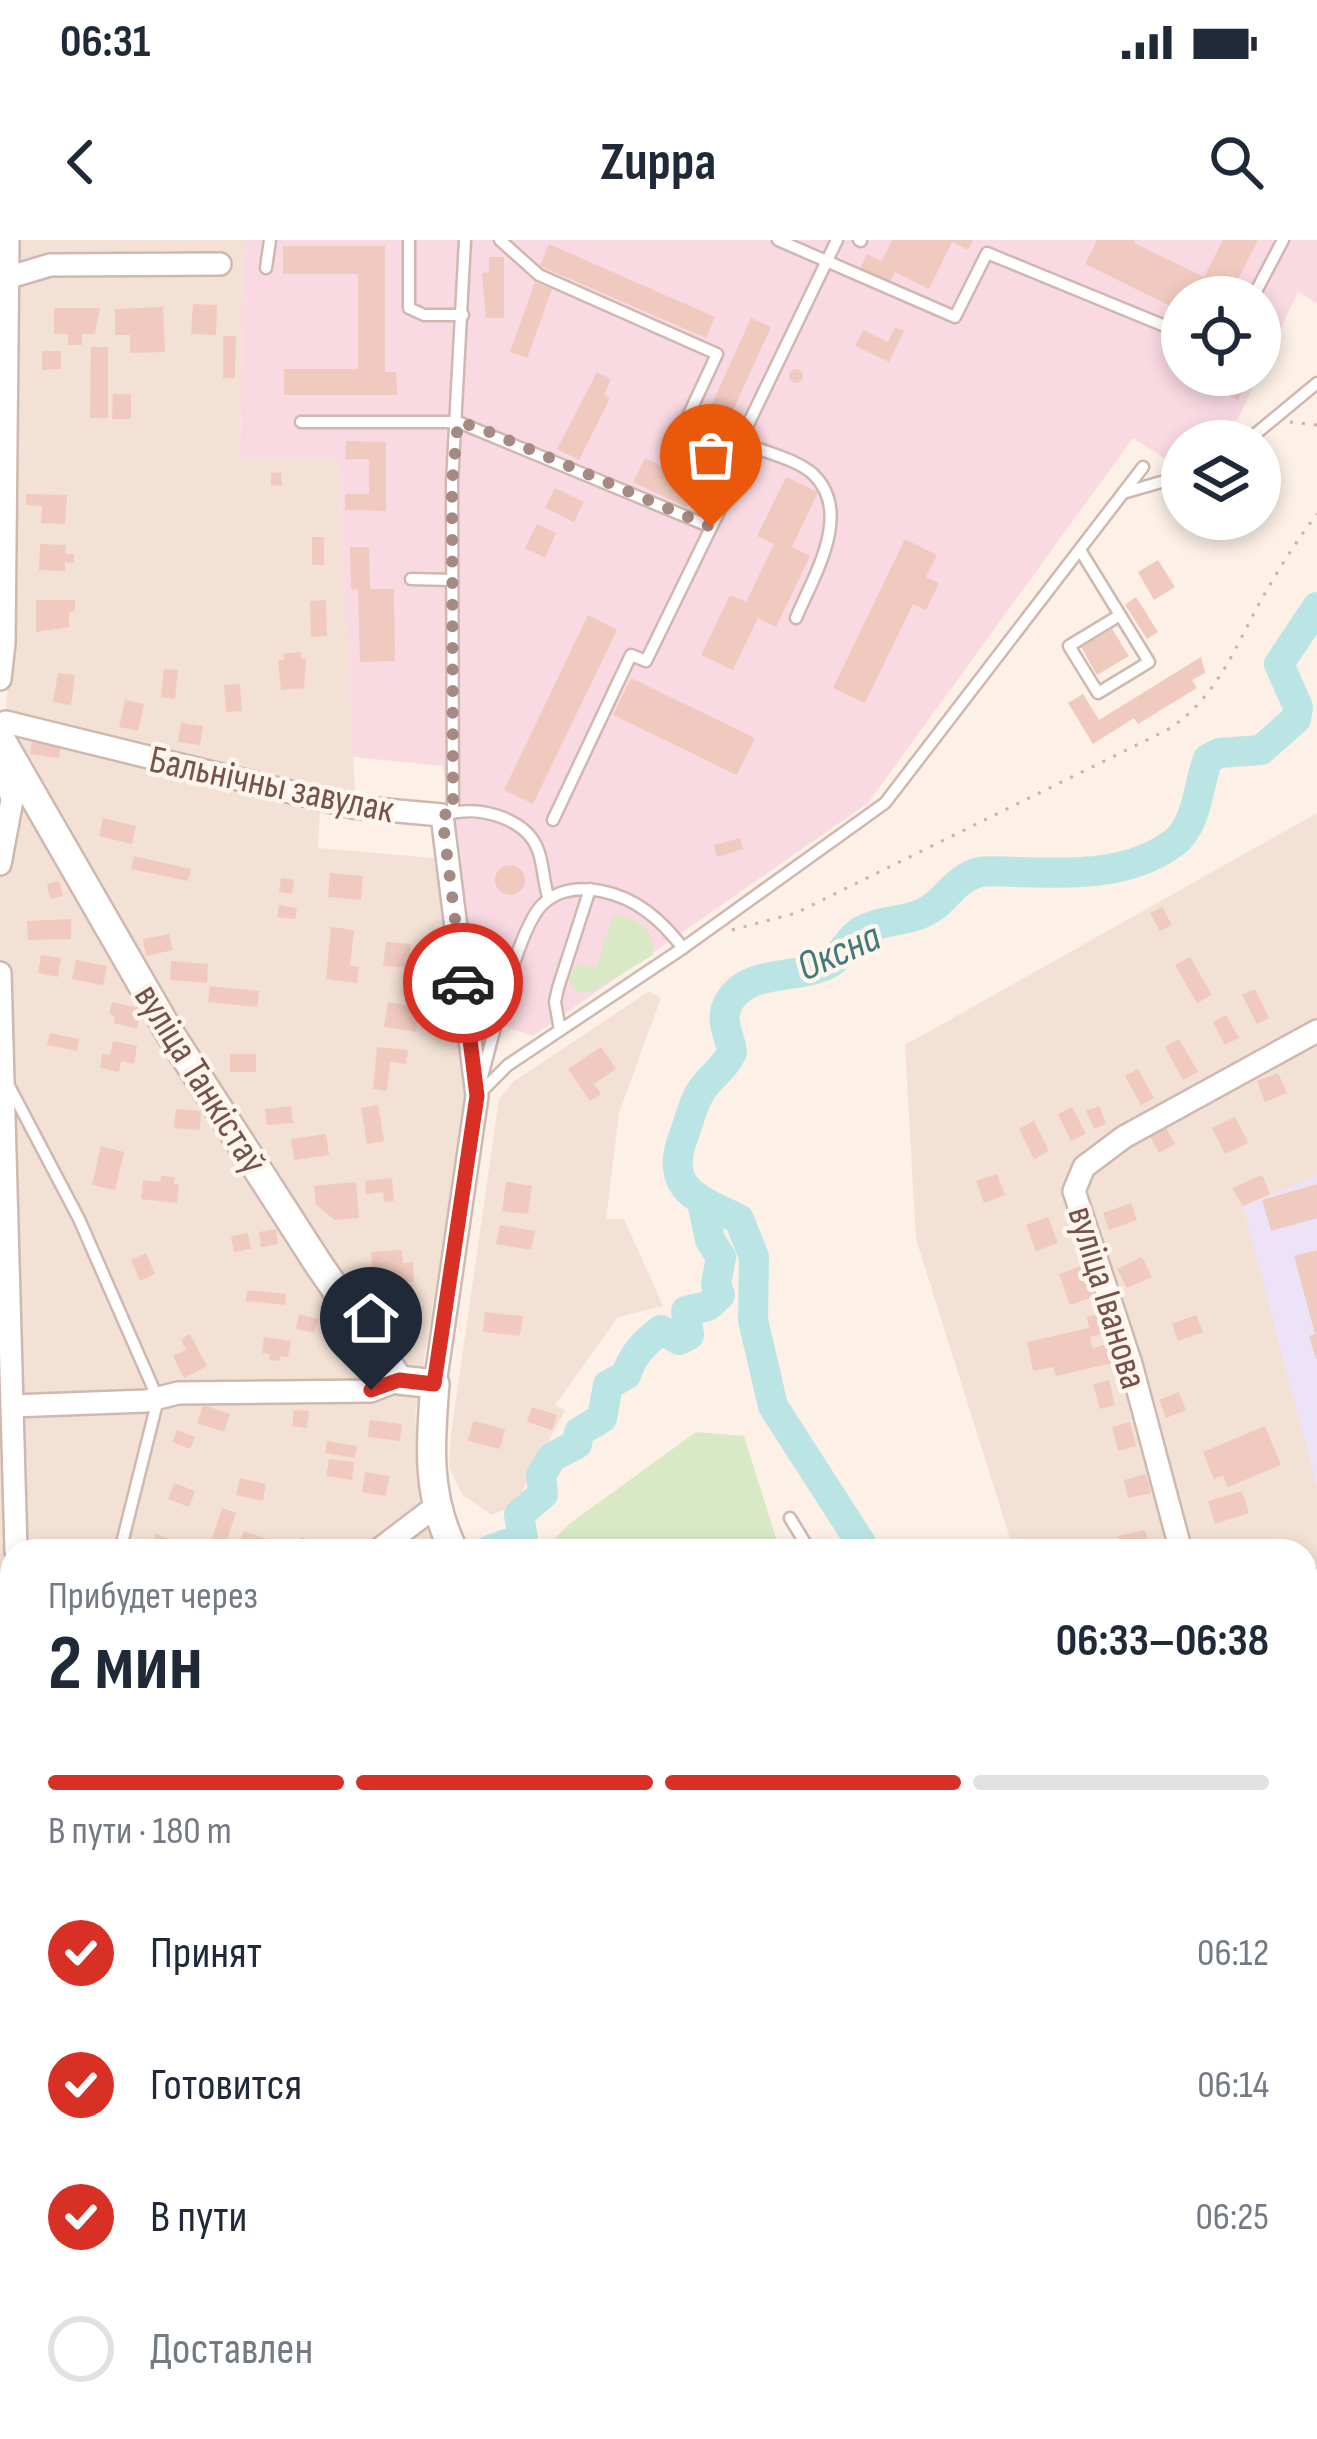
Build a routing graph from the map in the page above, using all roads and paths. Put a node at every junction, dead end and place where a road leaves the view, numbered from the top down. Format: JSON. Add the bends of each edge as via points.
{"nodes":[{"id":1,"x":8,"y":240,"type":"edge"},
{"id":2,"x":270,"y":240,"type":"edge"},
{"id":3,"x":409,"y":240,"type":"edge"},
{"id":4,"x":465,"y":240,"type":"edge"},
{"id":5,"x":500,"y":240,"type":"edge"},
{"id":6,"x":778,"y":240,"type":"edge"},
{"id":7,"x":837,"y":240,"type":"edge"},
{"id":8,"x":1283,"y":240,"type":"edge"},
{"id":9,"x":826,"y":262,"type":"junction"},
{"id":10,"x":220,"y":265,"type":"dead end"},
{"id":11,"x":266,"y":268,"type":"dead end"},
{"id":12,"x":1264,"y":276,"type":"edge"},
{"id":13,"x":10,"y":277,"type":"junction"},
{"id":14,"x":463,"y":315,"type":"junction"},
{"id":15,"x":1161,"y":323,"type":"edge"},
{"id":16,"x":1317,"y":383,"type":"edge"},
{"id":17,"x":1276,"y":420,"type":"edge"},
{"id":18,"x":1281,"y":421,"type":"edge"},
{"id":19,"x":301,"y":422,"type":"dead end"},
{"id":20,"x":458,"y":422,"type":"junction"},
{"id":21,"x":1317,"y":425,"type":"edge"},
{"id":22,"x":749,"y":451,"type":"junction"},
{"id":23,"x":1143,"y":466,"type":"dead end"},
{"id":24,"x":1161,"y":482,"type":"edge"},
{"id":25,"x":1124,"y":493,"type":"junction"},
{"id":26,"x":1317,"y":514,"type":"edge"},
{"id":27,"x":711,"y":527,"type":"junction"},
{"id":28,"x":1080,"y":550,"type":"junction"},
{"id":29,"x":411,"y":579,"type":"dead end"},
{"id":30,"x":452,"y":580,"type":"junction"},
{"id":31,"x":1120,"y":615,"type":"junction"},
{"id":32,"x":796,"y":618,"type":"dead end"},
{"id":33,"x":0,"y":679,"type":"edge"},
{"id":34,"x":0,"y":724,"type":"edge"},
{"id":35,"x":0,"y":738,"type":"edge"},
{"id":36,"x":0,"y":751,"type":"edge"},
{"id":37,"x":447,"y":814,"type":"junction"},
{"id":38,"x":553,"y":820,"type":"dead end"},
{"id":39,"x":0,"y":864,"type":"edge"},
{"id":40,"x":590,"y":889,"type":"junction"},
{"id":41,"x":549,"y":899,"type":"junction"},
{"id":42,"x":701,"y":935,"type":"junction"},
{"id":43,"x":683,"y":948,"type":"junction"},
{"id":44,"x":0,"y":973,"type":"edge"},
{"id":45,"x":560,"y":1030,"type":"junction"},
{"id":46,"x":1317,"y":1031,"type":"edge"},
{"id":47,"x":5,"y":1079,"type":"junction"},
{"id":48,"x":477,"y":1096,"type":"junction"},
{"id":49,"x":399,"y":1380,"type":"junction"},
{"id":50,"x":434,"y":1384,"type":"junction"},
{"id":51,"x":158,"y":1399,"type":"junction"},
{"id":52,"x":8,"y":1401,"type":"edge"},
{"id":53,"x":436,"y":1506,"type":"junction"},
{"id":54,"x":790,"y":1518,"type":"dead end"},
{"id":55,"x":15,"y":1539,"type":"edge"},
{"id":56,"x":122,"y":1539,"type":"edge"},
{"id":57,"x":393,"y":1539,"type":"edge"},
{"id":58,"x":449,"y":1539,"type":"edge"},
{"id":59,"x":803,"y":1539,"type":"edge"},
{"id":60,"x":1178,"y":1539,"type":"edge"}],
"edges":[{"from":1,"to":13,"type":"street"},
{"from":2,"to":11,"type":"lane"},
{"from":3,"to":14,"type":"lane","via":[[409,308]]},
{"from":4,"to":14,"type":"lane"},
{"from":5,"to":22,"type":"lane","via":[[539,275],[718,354],[683,427]]},
{"from":6,"to":9,"type":"lane"},
{"from":7,"to":9,"type":"lane"},
{"from":8,"to":12,"type":"lane"},
{"from":9,"to":15,"type":"lane","via":[[955,317],[987,253]]},
{"from":9,"to":22,"type":"lane","via":[[740,441]]},
{"from":10,"to":13,"type":"street","via":[[50,265]]},
{"from":13,"to":33,"type":"street"},
{"from":14,"to":20,"type":"lane"},
{"from":16,"to":17,"type":"lane"},
{"from":18,"to":21,"type":"path"},
{"from":19,"to":20,"type":"lane"},
{"from":20,"to":27,"type":"lane"},
{"from":20,"to":30,"type":"lane"},
{"from":22,"to":27,"type":"lane"},
{"from":22,"to":32,"type":"lane","via":[[811,472],[828,500],[826,545]]},
{"from":23,"to":25,"type":"lane"},
{"from":24,"to":25,"type":"lane"},
{"from":25,"to":28,"type":"lane"},
{"from":26,"to":42,"type":"path","via":[[1192,714],[796,913]]},
{"from":27,"to":38,"type":"lane","via":[[646,661],[632,655]]},
{"from":28,"to":31,"type":"lane"},
{"from":28,"to":42,"type":"lane","via":[[885,803]]},
{"from":29,"to":30,"type":"lane"},
{"from":30,"to":37,"type":"lane"},
{"from":31,"to":31,"type":"lane","via":[[1149,662],[1098,693],[1070,646]]},
{"from":34,"to":37,"type":"street","name":"Бальнічны завулак","via":[[352,807]]},
{"from":35,"to":49,"type":"street","name":"вуліца Танкістаў","via":[[171,1035]]},
{"from":36,"to":39,"type":"street","via":[[12,800]]},
{"from":37,"to":41,"type":"lane","via":[[486,812],[523,829],[540,853]]},
{"from":37,"to":48,"type":"street","name":"Бальнічны завулак"},
{"from":40,"to":41,"type":"lane"},
{"from":40,"to":43,"type":"lane","via":[[637,904]]},
{"from":40,"to":45,"type":"lane","via":[[555,1002]]},
{"from":41,"to":48,"type":"lane","via":[[530,925],[496,1018]]},
{"from":42,"to":43,"type":"lane"},
{"from":43,"to":45,"type":"lane"},
{"from":44,"to":47,"type":"street"},
{"from":45,"to":48,"type":"lane"},
{"from":46,"to":60,"type":"street","name":"вуліца Іванова","via":[[1124,1137],[1084,1167],[1073,1191]]},
{"from":47,"to":51,"type":"lane","via":[[79,1219]]},
{"from":47,"to":52,"type":"street"},
{"from":48,"to":50,"type":"street"},
{"from":49,"to":50,"type":"street"},
{"from":49,"to":51,"type":"street","via":[[371,1390]]},
{"from":50,"to":53,"type":"street","via":[[429,1456]]},
{"from":51,"to":52,"type":"street"},
{"from":51,"to":56,"type":"lane"},
{"from":52,"to":55,"type":"street"},
{"from":53,"to":57,"type":"street"},
{"from":53,"to":58,"type":"street"},
{"from":54,"to":59,"type":"lane"}]}
